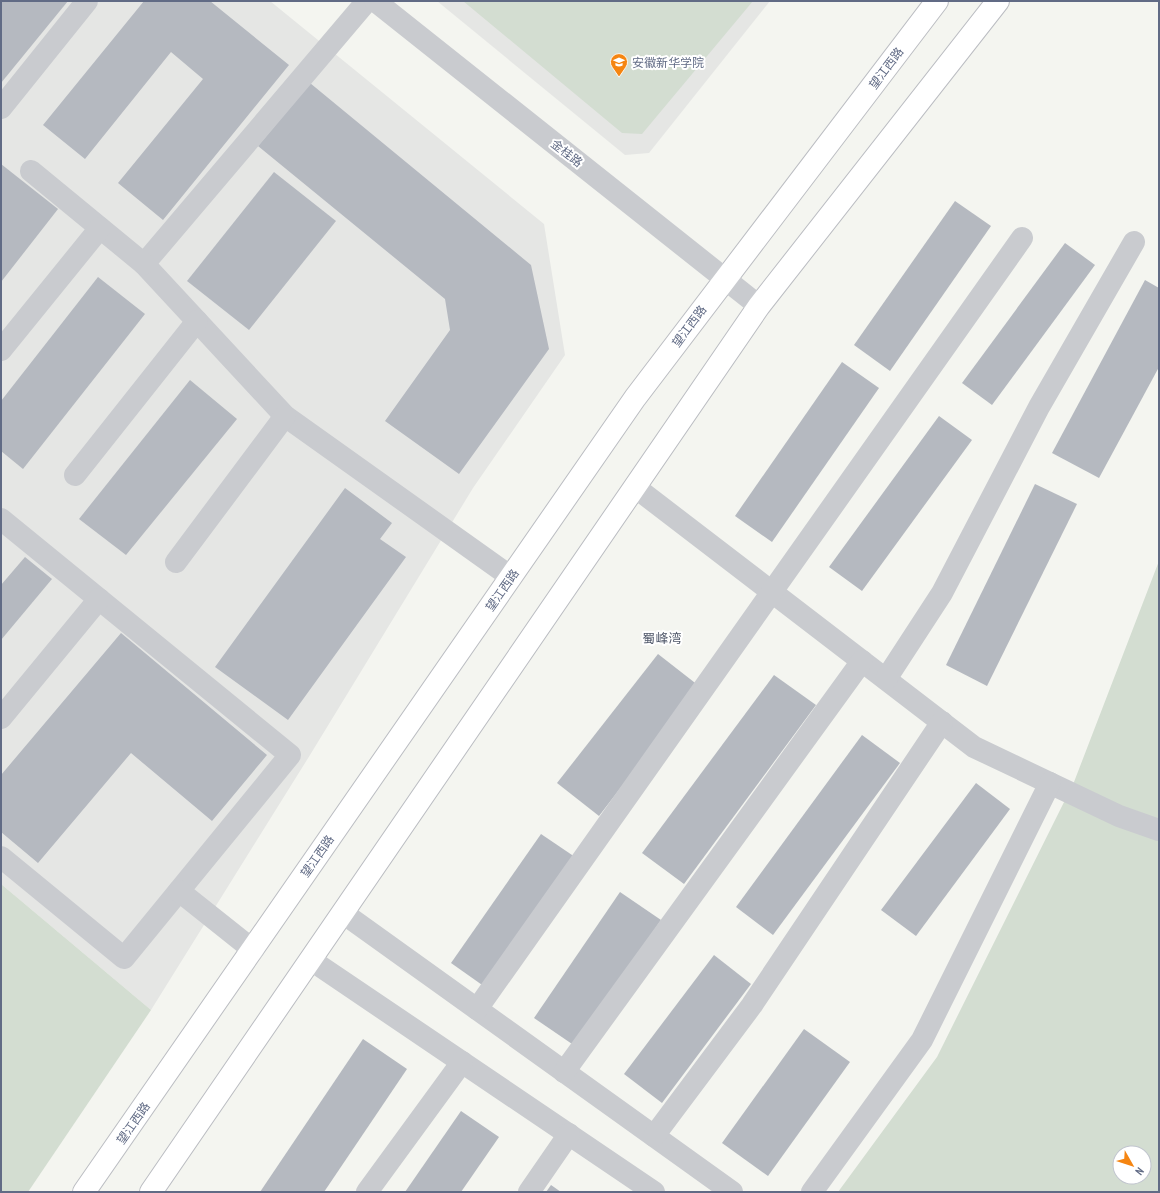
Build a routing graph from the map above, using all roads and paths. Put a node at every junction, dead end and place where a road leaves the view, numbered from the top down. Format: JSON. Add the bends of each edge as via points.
{"nodes":[{"id":1,"x":87,"y":1,"type":"edge"},
{"id":2,"x":367,"y":1,"type":"edge"},
{"id":3,"x":375,"y":1,"type":"edge"},
{"id":4,"x":937,"y":1,"type":"edge"},
{"id":5,"x":998,"y":1,"type":"edge"},
{"id":6,"x":1,"y":108,"type":"edge"},
{"id":7,"x":31,"y":170,"type":"dead end"},
{"id":8,"x":100,"y":228,"type":"junction"},
{"id":9,"x":1022,"y":238,"type":"dead end"},
{"id":10,"x":1134,"y":242,"type":"dead end"},
{"id":11,"x":144,"y":264,"type":"junction"},
{"id":12,"x":725,"y":279,"type":"junction"},
{"id":13,"x":759,"y":306,"type":"junction"},
{"id":14,"x":197,"y":321,"type":"junction"},
{"id":15,"x":1,"y":350,"type":"edge"},
{"id":16,"x":285,"y":416,"type":"junction"},
{"id":17,"x":74,"y":475,"type":"dead end"},
{"id":18,"x":635,"y":487,"type":"junction"},
{"id":19,"x":1,"y":519,"type":"edge"},
{"id":20,"x":176,"y":562,"type":"dead end"},
{"id":21,"x":511,"y":577,"type":"junction"},
{"id":22,"x":771,"y":591,"type":"junction"},
{"id":23,"x":99,"y":599,"type":"junction"},
{"id":24,"x":862,"y":661,"type":"junction"},
{"id":25,"x":886,"y":679,"type":"junction"},
{"id":26,"x":1,"y":718,"type":"edge"},
{"id":27,"x":942,"y":722,"type":"junction"},
{"id":28,"x":1050,"y":783,"type":"junction"},
{"id":29,"x":1159,"y":830,"type":"edge"},
{"id":30,"x":1,"y":857,"type":"edge"},
{"id":31,"x":179,"y":891,"type":"junction"},
{"id":32,"x":343,"y":913,"type":"junction"},
{"id":33,"x":253,"y":950,"type":"junction"},
{"id":34,"x":311,"y":960,"type":"junction"},
{"id":35,"x":477,"y":1009,"type":"junction"},
{"id":36,"x":462,"y":1062,"type":"junction"},
{"id":37,"x":564,"y":1072,"type":"junction"},
{"id":38,"x":569,"y":1134,"type":"junction"},
{"id":39,"x":654,"y":1136,"type":"junction"},
{"id":40,"x":84,"y":1192,"type":"edge"},
{"id":41,"x":151,"y":1192,"type":"edge"},
{"id":42,"x":367,"y":1192,"type":"edge"},
{"id":43,"x":528,"y":1192,"type":"edge"},
{"id":44,"x":654,"y":1192,"type":"edge"},
{"id":45,"x":732,"y":1192,"type":"edge"},
{"id":46,"x":812,"y":1192,"type":"edge"}],
"edges":[{"from":1,"to":6,"type":"street"},
{"from":2,"to":11,"type":"street"},
{"from":3,"to":12,"type":"street","name":"金桂路"},
{"from":4,"to":12,"type":"main road","name":"望江西路"},
{"from":5,"to":13,"type":"main road"},
{"from":7,"to":8,"type":"street"},
{"from":8,"to":11,"type":"street"},
{"from":8,"to":15,"type":"street"},
{"from":9,"to":22,"type":"street"},
{"from":10,"to":25,"type":"street","via":[[1039,407],[942,593]]},
{"from":11,"to":14,"type":"street"},
{"from":12,"to":13,"type":"street","name":"金桂路"},
{"from":12,"to":21,"type":"main road","name":"望江西路","via":[[635,398]]},
{"from":13,"to":18,"type":"main road"},
{"from":14,"to":16,"type":"street"},
{"from":14,"to":17,"type":"street"},
{"from":16,"to":20,"type":"street"},
{"from":16,"to":21,"type":"street"},
{"from":18,"to":22,"type":"street"},
{"from":18,"to":32,"type":"main road"},
{"from":19,"to":23,"type":"street"},
{"from":21,"to":33,"type":"main road","name":"望江西路"},
{"from":22,"to":24,"type":"street"},
{"from":22,"to":35,"type":"street"},
{"from":23,"to":26,"type":"street"},
{"from":23,"to":31,"type":"street","via":[[290,755]]},
{"from":24,"to":25,"type":"street"},
{"from":24,"to":37,"type":"street"},
{"from":25,"to":27,"type":"street"},
{"from":27,"to":28,"type":"street","via":[[974,747]]},
{"from":27,"to":39,"type":"street","via":[[752,1005]]},
{"from":28,"to":29,"type":"street","via":[[1119,816]]},
{"from":28,"to":46,"type":"street","via":[[922,1040]]},
{"from":30,"to":31,"type":"street","via":[[124,958]]},
{"from":31,"to":33,"type":"street"},
{"from":32,"to":34,"type":"main road"},
{"from":32,"to":35,"type":"street"},
{"from":33,"to":40,"type":"main road","name":"望江西路"},
{"from":34,"to":36,"type":"street"},
{"from":34,"to":41,"type":"main road"},
{"from":35,"to":37,"type":"street"},
{"from":36,"to":38,"type":"street"},
{"from":36,"to":42,"type":"street"},
{"from":37,"to":39,"type":"street"},
{"from":38,"to":43,"type":"street"},
{"from":38,"to":44,"type":"street"},
{"from":39,"to":45,"type":"street"}]}
